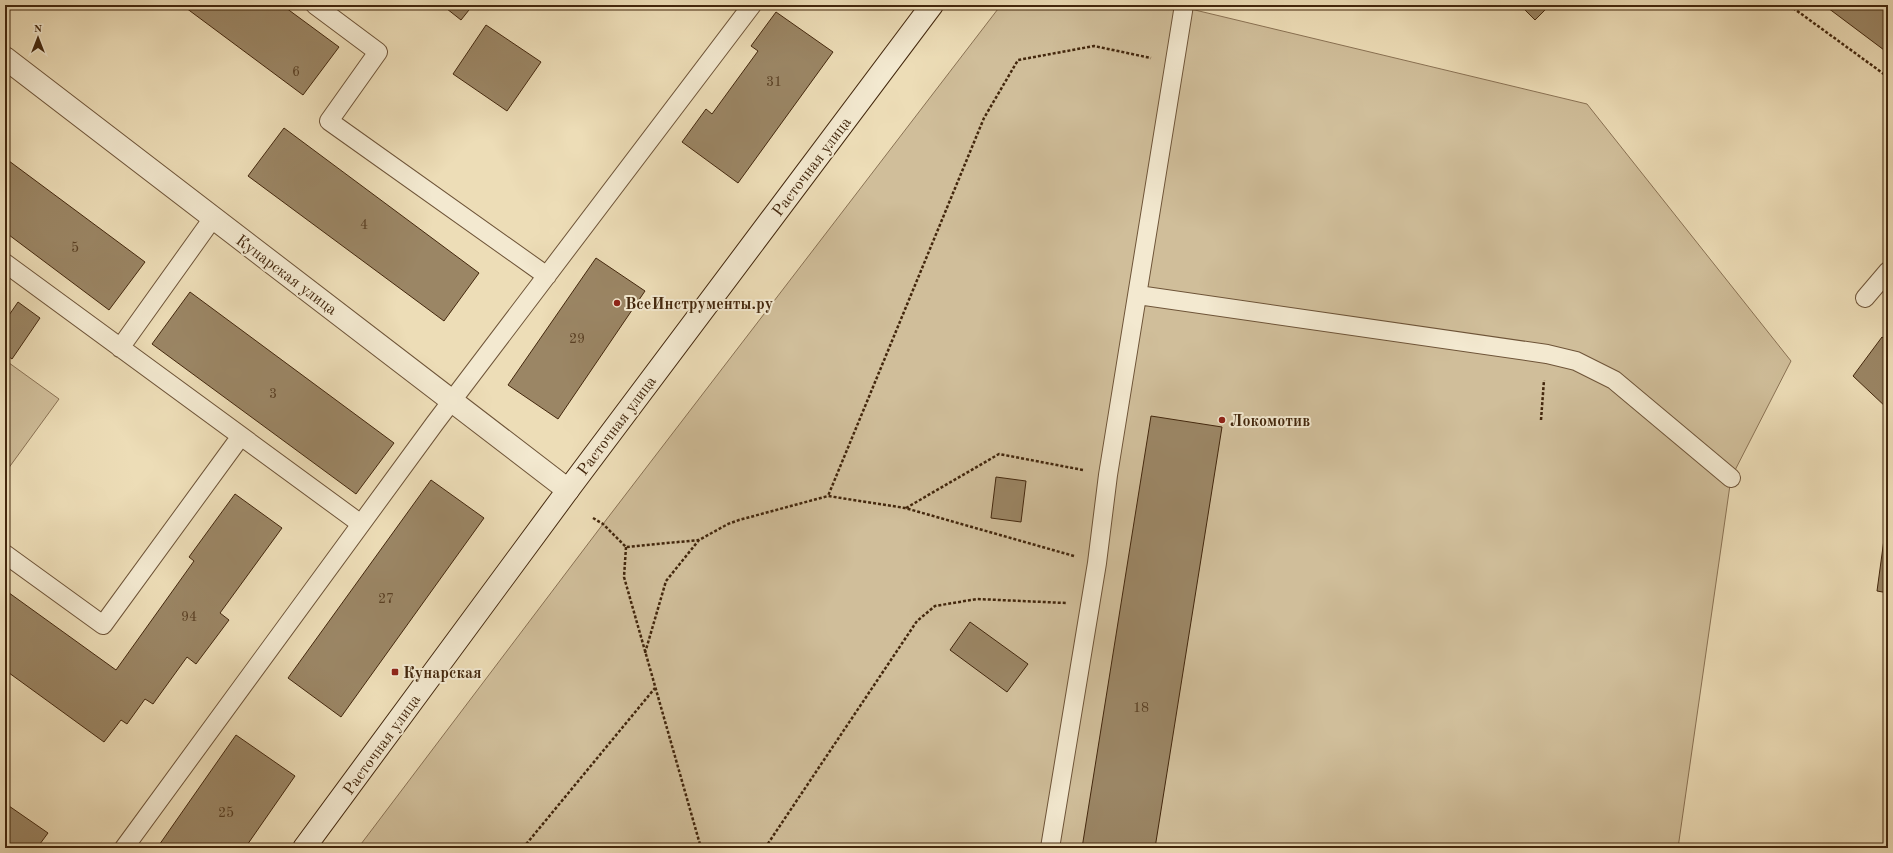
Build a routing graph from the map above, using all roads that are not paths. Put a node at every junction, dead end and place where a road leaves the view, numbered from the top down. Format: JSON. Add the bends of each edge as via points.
{"nodes":[{"id":1,"x":315,"y":5,"type":"edge"},
{"id":2,"x":752,"y":5,"type":"edge"},
{"id":3,"x":932,"y":5,"type":"edge"},
{"id":4,"x":1184,"y":5,"type":"edge"},
{"id":5,"x":5,"y":58,"type":"edge"},
{"id":6,"x":213,"y":218,"type":"junction"},
{"id":7,"x":5,"y":263,"type":"edge"},
{"id":8,"x":1888,"y":271,"type":"edge"},
{"id":9,"x":547,"y":276,"type":"junction"},
{"id":10,"x":1138,"y":295,"type":"junction"},
{"id":11,"x":1865,"y":298,"type":"dead end"},
{"id":12,"x":120,"y":348,"type":"junction"},
{"id":13,"x":453,"y":401,"type":"junction"},
{"id":14,"x":242,"y":436,"type":"junction"},
{"id":15,"x":1731,"y":478,"type":"dead end"},
{"id":16,"x":568,"y":490,"type":"junction"},
{"id":17,"x":361,"y":524,"type":"junction"},
{"id":18,"x":5,"y":554,"type":"edge"},
{"id":19,"x":124,"y":848,"type":"edge"},
{"id":20,"x":304,"y":848,"type":"edge"},
{"id":21,"x":1050,"y":848,"type":"edge"}],
"edges":[{"from":1,"to":9,"type":"lane","via":[[378,52],[329,121]]},
{"from":2,"to":9,"type":"lane"},
{"from":3,"to":16,"type":"main road","name":"Расточная улица"},
{"from":4,"to":10,"type":"lane"},
{"from":5,"to":6,"type":"main road","name":"Кунарская улица"},
{"from":6,"to":12,"type":"lane"},
{"from":6,"to":13,"type":"main road","name":"Кунарская улица"},
{"from":7,"to":12,"type":"lane"},
{"from":8,"to":11,"type":"lane"},
{"from":9,"to":13,"type":"lane"},
{"from":10,"to":15,"type":"lane","via":[[1547,354],[1576,361],[1614,380]]},
{"from":10,"to":21,"type":"lane"},
{"from":12,"to":14,"type":"lane"},
{"from":13,"to":16,"type":"main road","name":"Кунарская улица"},
{"from":13,"to":17,"type":"lane"},
{"from":14,"to":17,"type":"lane"},
{"from":14,"to":18,"type":"lane","via":[[103,625]]},
{"from":16,"to":20,"type":"main road","name":"Расточная улица"},
{"from":17,"to":19,"type":"lane"}]}
